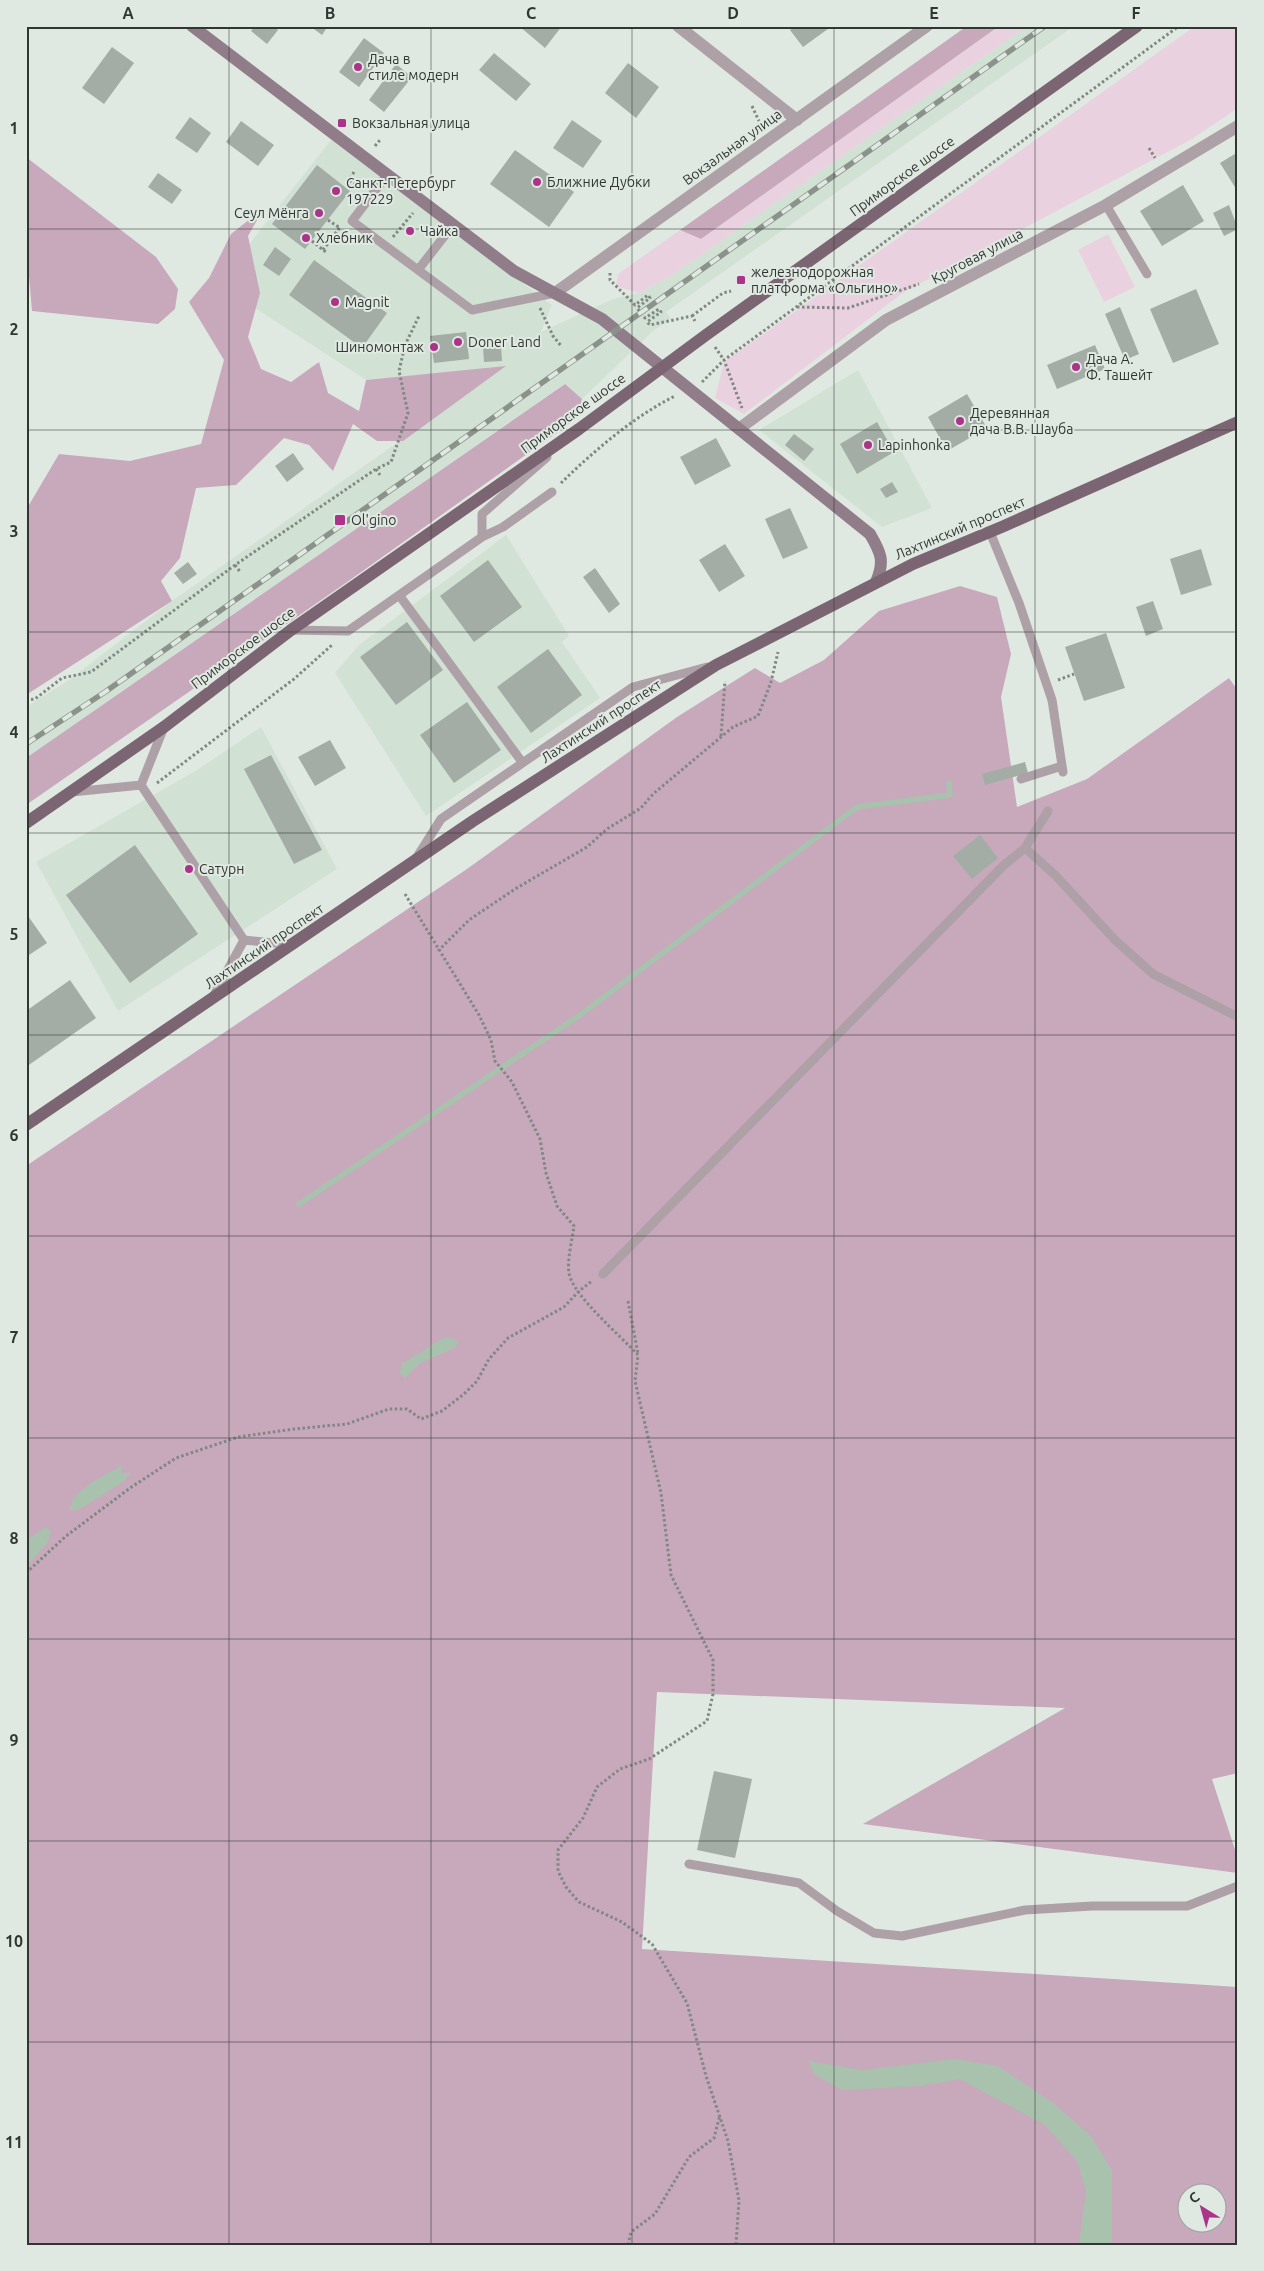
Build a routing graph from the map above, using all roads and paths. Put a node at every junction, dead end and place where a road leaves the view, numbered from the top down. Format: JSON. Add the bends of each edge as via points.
{"nodes":[{"id":1,"x":192,"y":26,"type":"edge"},
{"id":2,"x":678,"y":26,"type":"edge"},
{"id":3,"x":927,"y":26,"type":"edge"},
{"id":4,"x":1137,"y":26,"type":"edge"},
{"id":5,"x":1179,"y":26,"type":"edge"},
{"id":6,"x":797,"y":120,"type":"junction"},
{"id":7,"x":1238,"y":126,"type":"edge"},
{"id":8,"x":354,"y":172,"type":"dead end"},
{"id":9,"x":387,"y":175,"type":"junction"},
{"id":10,"x":378,"y":186,"type":"junction"},
{"id":11,"x":1106,"y":206,"type":"junction"},
{"id":12,"x":406,"y":207,"type":"dead end"},
{"id":13,"x":413,"y":212,"type":"junction"},
{"id":14,"x":421,"y":218,"type":"dead end"},
{"id":15,"x":328,"y":220,"type":"dead end"},
{"id":16,"x":345,"y":221,"type":"dead end"},
{"id":17,"x":334,"y":225,"type":"dead end"},
{"id":18,"x":454,"y":225,"type":"junction"},
{"id":19,"x":312,"y":241,"type":"dead end"},
{"id":20,"x":386,"y":246,"type":"junction"},
{"id":21,"x":323,"y":250,"type":"junction"},
{"id":22,"x":328,"y":253,"type":"dead end"},
{"id":23,"x":418,"y":270,"type":"junction"},
{"id":24,"x":1147,"y":274,"type":"dead end"},
{"id":25,"x":610,"y":280,"type":"dead end"},
{"id":26,"x":924,"y":284,"type":"dead end"},
{"id":27,"x":730,"y":291,"type":"dead end"},
{"id":28,"x":555,"y":293,"type":"junction"},
{"id":29,"x":535,"y":299,"type":"junction"},
{"id":30,"x":796,"y":307,"type":"junction"},
{"id":31,"x":419,"y":316,"type":"dead end"},
{"id":32,"x":692,"y":316,"type":"junction"},
{"id":33,"x":695,"y":320,"type":"dead end"},
{"id":34,"x":713,"y":345,"type":"dead end"},
{"id":35,"x":562,"y":347,"type":"dead end"},
{"id":36,"x":724,"y":360,"type":"junction"},
{"id":37,"x":662,"y":366,"type":"junction"},
{"id":38,"x":702,"y":382,"type":"dead end"},
{"id":39,"x":680,"y":394,"type":"dead end"},
{"id":40,"x":1238,"y":422,"type":"edge"},
{"id":41,"x":743,"y":425,"type":"junction"},
{"id":42,"x":579,"y":429,"type":"junction"},
{"id":43,"x":376,"y":469,"type":"junction"},
{"id":44,"x":380,"y":475,"type":"dead end"},
{"id":45,"x":552,"y":492,"type":"joint"},
{"id":46,"x":990,"y":532,"type":"junction"},
{"id":47,"x":482,"y":537,"type":"junction"},
{"id":48,"x":235,"y":565,"type":"junction"},
{"id":49,"x":241,"y":573,"type":"dead end"},
{"id":50,"x":876,"y":582,"type":"junction"},
{"id":51,"x":400,"y":595,"type":"junction"},
{"id":52,"x":291,"y":630,"type":"junction"},
{"id":53,"x":348,"y":631,"type":"junction"},
{"id":54,"x":778,"y":652,"type":"dead end"},
{"id":55,"x":716,"y":665,"type":"junction"},
{"id":56,"x":725,"y":681,"type":"dead end"},
{"id":57,"x":26,"y":700,"type":"edge"},
{"id":58,"x":164,"y":727,"type":"junction"},
{"id":59,"x":721,"y":737,"type":"junction"},
{"id":60,"x":522,"y":762,"type":"junction"},
{"id":61,"x":1021,"y":779,"type":"dead end"},
{"id":62,"x":144,"y":789,"type":"junction"},
{"id":63,"x":71,"y":792,"type":"junction"},
{"id":64,"x":1048,"y":811,"type":"dead end"},
{"id":65,"x":26,"y":823,"type":"edge"},
{"id":66,"x":1025,"y":848,"type":"junction"},
{"id":67,"x":414,"y":864,"type":"junction"},
{"id":68,"x":405,"y":894,"type":"dead end"},
{"id":69,"x":244,"y":940,"type":"junction"},
{"id":70,"x":293,"y":945,"type":"junction"},
{"id":71,"x":438,"y":951,"type":"junction"},
{"id":72,"x":211,"y":1000,"type":"junction"},
{"id":73,"x":1238,"y":1017,"type":"edge"},
{"id":74,"x":26,"y":1125,"type":"edge"},
{"id":75,"x":603,"y":1274,"type":"joint"},
{"id":76,"x":579,"y":1290,"type":"junction"},
{"id":77,"x":628,"y":1301,"type":"dead end"},
{"id":78,"x":638,"y":1355,"type":"junction"},
{"id":79,"x":26,"y":1573,"type":"edge"},
{"id":80,"x":689,"y":1864,"type":"dead end"},
{"id":81,"x":1238,"y":1886,"type":"edge"},
{"id":82,"x":720,"y":2115,"type":"junction"},
{"id":83,"x":628,"y":2245,"type":"edge"},
{"id":84,"x":736,"y":2245,"type":"edge"}],
"edges":[{"from":1,"to":9,"type":"main road"},
{"from":2,"to":6,"type":"street"},
{"from":3,"to":6,"type":"street","name":"Вокзальная улица"},
{"from":4,"to":37,"type":"main road","name":"Приморское шоссе"},
{"from":5,"to":30,"type":"path"},
{"from":6,"to":28,"type":"street","name":"Вокзальная улица"},
{"from":7,"to":11,"type":"street","name":"Круговая улица"},
{"from":8,"to":10,"type":"path","via":[[349,180],[367,192],[374,183]]},
{"from":9,"to":10,"type":"lane"},
{"from":9,"to":18,"type":"main road"},
{"from":10,"to":20,"type":"lane","via":[[352,221]]},
{"from":11,"to":24,"type":"lane"},
{"from":11,"to":41,"type":"street","name":"Круговая улица","via":[[886,320]]},
{"from":12,"to":13,"type":"path"},
{"from":13,"to":14,"type":"path"},
{"from":13,"to":20,"type":"path"},
{"from":15,"to":17,"type":"path"},
{"from":16,"to":21,"type":"path"},
{"from":18,"to":23,"type":"lane"},
{"from":18,"to":28,"type":"main road","via":[[514,271]]},
{"from":19,"to":21,"type":"path"},
{"from":20,"to":23,"type":"lane"},
{"from":21,"to":22,"type":"path"},
{"from":23,"to":29,"type":"lane","via":[[472,310]]},
{"from":25,"to":32,"type":"path","via":[[635,305],[648,296],[650,298],[637,308],[645,318],[659,309],[661,312],[647,322],[650,325]]},
{"from":26,"to":30,"type":"path","via":[[914,284],[848,308]]},
{"from":27,"to":32,"type":"path","via":[[722,293]]},
{"from":28,"to":29,"type":"lane"},
{"from":28,"to":37,"type":"main road","via":[[602,319]]},
{"from":29,"to":35,"type":"path"},
{"from":30,"to":36,"type":"path"},
{"from":31,"to":43,"type":"path","via":[[405,345],[398,371],[408,413],[391,462]]},
{"from":32,"to":33,"type":"path"},
{"from":34,"to":36,"type":"path"},
{"from":36,"to":38,"type":"path"},
{"from":36,"to":41,"type":"path"},
{"from":37,"to":41,"type":"main road"},
{"from":37,"to":42,"type":"main road","name":"Приморское шоссе"},
{"from":39,"to":45,"type":"path","via":[[660,404],[590,455]]},
{"from":40,"to":46,"type":"main road","name":"Лахтинский проспект"},
{"from":41,"to":50,"type":"main road","via":[[870,534],[879,550],[882,567]]},
{"from":42,"to":47,"type":"lane","via":[[482,514]]},
{"from":42,"to":52,"type":"main road","name":"Приморское шоссе"},
{"from":43,"to":44,"type":"path"},
{"from":43,"to":48,"type":"path"},
{"from":45,"to":47,"type":"lane","via":[[503,527]]},
{"from":46,"to":50,"type":"main road","name":"Лахтинский проспект"},
{"from":46,"to":61,"type":"lane","via":[[1019,603],[1052,700],[1063,769]]},
{"from":47,"to":51,"type":"lane"},
{"from":48,"to":49,"type":"path"},
{"from":48,"to":57,"type":"path","via":[[91,672],[62,678],[35,699]]},
{"from":50,"to":55,"type":"main road","name":"Лахтинский проспект"},
{"from":51,"to":53,"type":"lane"},
{"from":51,"to":60,"type":"lane"},
{"from":52,"to":53,"type":"lane"},
{"from":52,"to":58,"type":"main road","name":"Приморское шоссе"},
{"from":53,"to":62,"type":"path","via":[[294,679]]},
{"from":54,"to":59,"type":"path","via":[[758,716],[733,727]]},
{"from":55,"to":60,"type":"lane","via":[[633,687]]},
{"from":55,"to":67,"type":"main road","name":"Лахтинский проспект","via":[[473,821]]},
{"from":56,"to":59,"type":"path"},
{"from":58,"to":62,"type":"lane"},
{"from":58,"to":63,"type":"main road","name":"Приморское шоссе"},
{"from":59,"to":71,"type":"path","via":[[635,813],[607,829],[588,847],[469,920]]},
{"from":60,"to":67,"type":"lane","via":[[440,818]]},
{"from":62,"to":63,"type":"lane"},
{"from":62,"to":69,"type":"lane"},
{"from":63,"to":65,"type":"main road","name":"Приморское шоссе"},
{"from":64,"to":66,"type":"lane"},
{"from":66,"to":73,"type":"lane","via":[[1153,974]]},
{"from":66,"to":75,"type":"lane","via":[[997,872]]},
{"from":67,"to":70,"type":"main road","name":"Лахтинский проспект"},
{"from":68,"to":71,"type":"path"},
{"from":69,"to":70,"type":"lane"},
{"from":69,"to":72,"type":"lane"},
{"from":70,"to":72,"type":"main road","name":"Лахтинский проспект"},
{"from":71,"to":76,"type":"path","via":[[479,1015],[491,1040],[495,1062],[512,1082],[540,1138],[546,1173],[557,1206],[574,1226],[569,1274]]},
{"from":72,"to":74,"type":"main road","name":"Лахтинский проспект"},
{"from":75,"to":76,"type":"path"},
{"from":76,"to":78,"type":"path","via":[[602,1320]]},
{"from":76,"to":79,"type":"path","via":[[564,1307],[508,1338],[489,1359],[477,1381],[442,1412],[421,1420],[407,1409],[389,1409],[347,1424],[238,1437],[176,1458],[66,1536]]},
{"from":77,"to":78,"type":"path"},
{"from":78,"to":82,"type":"path","via":[[635,1381],[661,1493],[671,1574],[713,1660],[714,1694],[707,1721],[649,1759],[620,1769],[597,1787],[583,1818],[558,1850],[558,1871],[579,1902],[622,1922],[652,1944],[686,2003]]},
{"from":80,"to":81,"type":"lane","via":[[799,1883],[836,1911],[874,1933],[902,1936],[1025,1910],[1187,1906]]},
{"from":82,"to":83,"type":"path","via":[[714,2138],[689,2157],[654,2214],[631,2232]]},
{"from":82,"to":84,"type":"path","via":[[739,2200]]}]}
